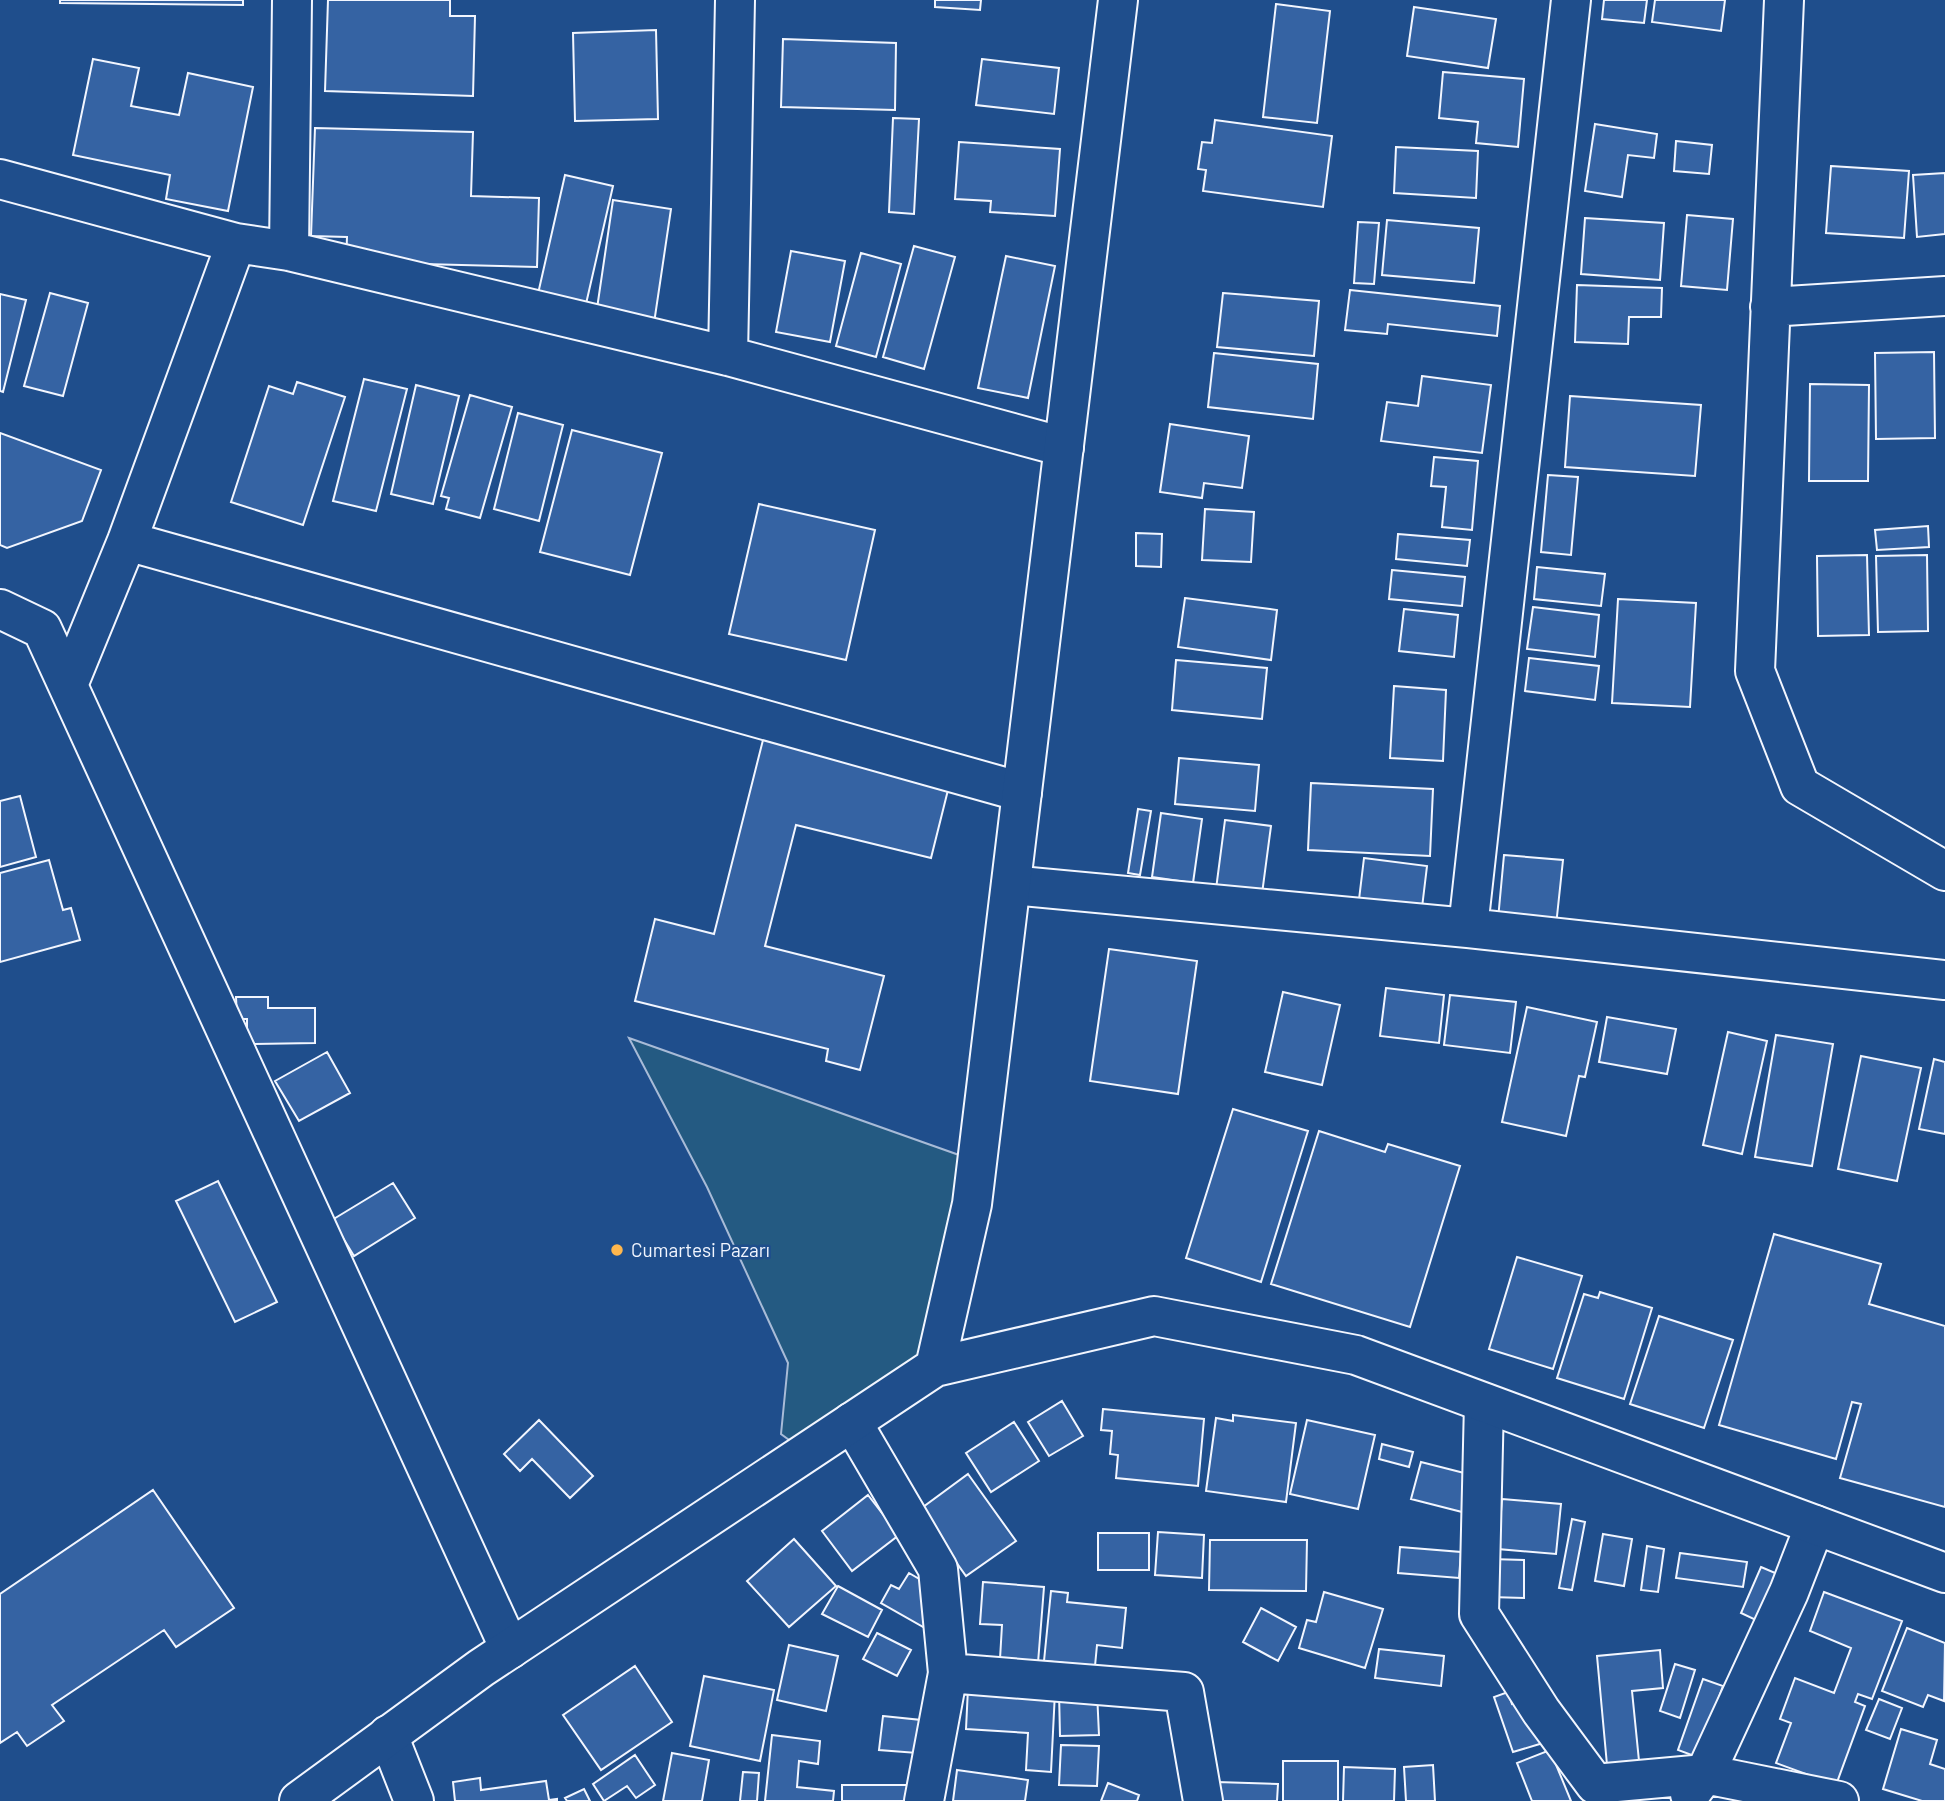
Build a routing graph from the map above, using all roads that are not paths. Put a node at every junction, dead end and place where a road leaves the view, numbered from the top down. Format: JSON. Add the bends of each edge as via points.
{"nodes":[{"id":1,"x":292,"y":0,"type":"edge"},
{"id":2,"x":736,"y":0,"type":"edge"},
{"id":3,"x":1118,"y":0,"type":"edge"},
{"id":4,"x":1571,"y":0,"type":"edge"},
{"id":5,"x":1784,"y":0,"type":"edge"},
{"id":6,"x":0,"y":179,"type":"edge"},
{"id":7,"x":236,"y":243,"type":"junction"},
{"id":8,"x":289,"y":251,"type":"junction"},
{"id":9,"x":1945,"y":296,"type":"edge"},
{"id":10,"x":1770,"y":307,"type":"junction"},
{"id":11,"x":728,"y":356,"type":"junction"},
{"id":12,"x":1064,"y":447,"type":"junction"},
{"id":13,"x":127,"y":541,"type":"junction"},
{"id":14,"x":0,"y":609,"type":"edge"},
{"id":15,"x":68,"y":685,"type":"junction"},
{"id":16,"x":1022,"y":792,"type":"junction"},
{"id":17,"x":1945,"y":871,"type":"edge"},
{"id":18,"x":1011,"y":885,"type":"junction"},
{"id":19,"x":1468,"y":929,"type":"junction"},
{"id":20,"x":1945,"y":980,"type":"edge"},
{"id":21,"x":935,"y":1367,"type":"junction"},
{"id":22,"x":1484,"y":1403,"type":"junction"},
{"id":23,"x":852,"y":1422,"type":"junction"},
{"id":24,"x":1815,"y":1525,"type":"junction"},
{"id":25,"x":1945,"y":1573,"type":"edge"},
{"id":26,"x":510,"y":1649,"type":"junction"},
{"id":27,"x":948,"y":1673,"type":"junction"},
{"id":28,"x":387,"y":1735,"type":"junction"},
{"id":29,"x":1695,"y":1788,"type":"edge"},
{"id":30,"x":299,"y":1801,"type":"edge"},
{"id":31,"x":414,"y":1801,"type":"edge"},
{"id":32,"x":923,"y":1801,"type":"edge"},
{"id":33,"x":1203,"y":1801,"type":"edge"},
{"id":34,"x":1839,"y":1801,"type":"edge"}],
"edges":[{"from":1,"to":8,"type":"street"},
{"from":2,"to":11,"type":"street"},
{"from":3,"to":12,"type":"street"},
{"from":4,"to":19,"type":"street"},
{"from":5,"to":10,"type":"street"},
{"from":6,"to":7,"type":"street"},
{"from":7,"to":8,"type":"street"},
{"from":7,"to":13,"type":"street"},
{"from":8,"to":11,"type":"street"},
{"from":9,"to":10,"type":"street"},
{"from":10,"to":17,"type":"street","via":[[1755,671],[1800,786]]},
{"from":11,"to":12,"type":"street"},
{"from":12,"to":16,"type":"street"},
{"from":13,"to":15,"type":"street"},
{"from":13,"to":16,"type":"street"},
{"from":14,"to":15,"type":"street","via":[[42,629]]},
{"from":15,"to":26,"type":"street"},
{"from":16,"to":18,"type":"street"},
{"from":18,"to":19,"type":"street"},
{"from":18,"to":21,"type":"street","via":[[972,1204]]},
{"from":19,"to":20,"type":"street"},
{"from":21,"to":22,"type":"street","via":[[1154,1316],[1356,1355]]},
{"from":21,"to":23,"type":"street"},
{"from":22,"to":24,"type":"street"},
{"from":22,"to":29,"type":"street","via":[[1479,1614],[1595,1784]]},
{"from":23,"to":26,"type":"street"},
{"from":23,"to":27,"type":"street","via":[[938,1569]]},
{"from":24,"to":25,"type":"street"},
{"from":24,"to":29,"type":"street","via":[[1789,1592]]},
{"from":26,"to":28,"type":"street"},
{"from":27,"to":32,"type":"street"},
{"from":27,"to":33,"type":"street","via":[[1184,1692]]},
{"from":28,"to":30,"type":"street"},
{"from":28,"to":31,"type":"street"},
{"from":29,"to":34,"type":"street"}]}
